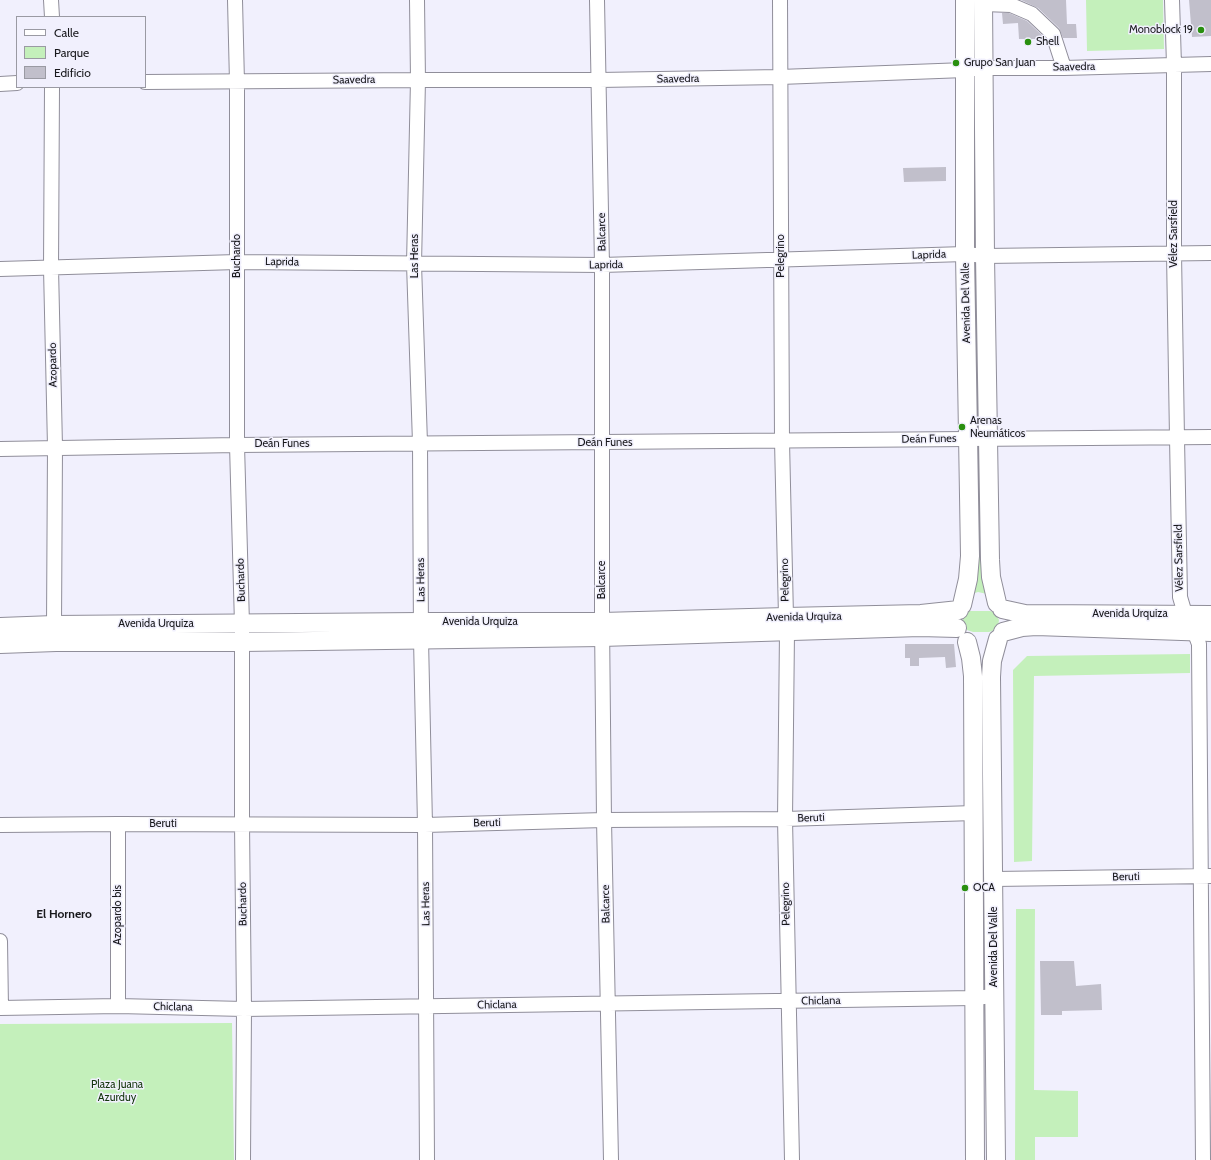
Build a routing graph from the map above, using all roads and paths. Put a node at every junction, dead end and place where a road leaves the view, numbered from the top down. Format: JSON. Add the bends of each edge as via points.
{"nodes":[{"id":1,"x":52,"y":0,"type":"edge"},
{"id":2,"x":235,"y":0,"type":"edge"},
{"id":3,"x":417,"y":0,"type":"edge"},
{"id":4,"x":597,"y":0,"type":"edge"},
{"id":5,"x":780,"y":0,"type":"edge"},
{"id":6,"x":965,"y":0,"type":"edge"},
{"id":7,"x":1172,"y":0,"type":"edge"},
{"id":8,"x":983,"y":2,"type":"edge"},
{"id":9,"x":52,"y":16,"type":"edge"},
{"id":10,"x":1211,"y":64,"type":"edge"},
{"id":11,"x":1174,"y":65,"type":"junction"},
{"id":12,"x":983,"y":68,"type":"junction"},
{"id":13,"x":1064,"y":68,"type":"junction"},
{"id":14,"x":965,"y":70,"type":"junction"},
{"id":15,"x":780,"y":77,"type":"junction"},
{"id":16,"x":418,"y":80,"type":"junction"},
{"id":17,"x":599,"y":80,"type":"junction"},
{"id":18,"x":146,"y":82,"type":"edge"},
{"id":19,"x":237,"y":82,"type":"junction"},
{"id":20,"x":16,"y":83,"type":"edge"},
{"id":21,"x":0,"y":84,"type":"edge"},
{"id":22,"x":52,"y":88,"type":"edge"},
{"id":23,"x":1211,"y":253,"type":"edge"},
{"id":24,"x":965,"y":254,"type":"junction"},
{"id":25,"x":1174,"y":254,"type":"junction"},
{"id":26,"x":985,"y":256,"type":"junction"},
{"id":27,"x":781,"y":259,"type":"junction"},
{"id":28,"x":237,"y":262,"type":"junction"},
{"id":29,"x":414,"y":264,"type":"junction"},
{"id":30,"x":602,"y":265,"type":"junction"},
{"id":31,"x":51,"y":268,"type":"junction"},
{"id":32,"x":0,"y":269,"type":"edge"},
{"id":33,"x":1211,"y":437,"type":"edge"},
{"id":34,"x":1177,"y":438,"type":"junction"},
{"id":35,"x":968,"y":439,"type":"junction"},
{"id":36,"x":987,"y":440,"type":"junction"},
{"id":37,"x":782,"y":441,"type":"junction"},
{"id":38,"x":420,"y":443,"type":"junction"},
{"id":39,"x":602,"y":443,"type":"junction"},
{"id":40,"x":237,"y":445,"type":"junction"},
{"id":41,"x":55,"y":447,"type":"junction"},
{"id":42,"x":0,"y":449,"type":"edge"},
{"id":43,"x":1000,"y":606,"type":"junction"},
{"id":44,"x":961,"y":607,"type":"junction"},
{"id":45,"x":1185,"y":614,"type":"junction"},
{"id":46,"x":1211,"y":614,"type":"edge"},
{"id":47,"x":242,"y":624,"type":"junction"},
{"id":48,"x":787,"y":624,"type":"junction"},
{"id":49,"x":0,"y":627,"type":"edge"},
{"id":50,"x":602,"y":630,"type":"junction"},
{"id":51,"x":421,"y":631,"type":"junction"},
{"id":52,"x":1203,"y":632,"type":"edge"},
{"id":53,"x":55,"y":633,"type":"junction"},
{"id":54,"x":962,"y":635,"type":"junction"},
{"id":55,"x":1000,"y":635,"type":"junction"},
{"id":56,"x":242,"y":642,"type":"junction"},
{"id":57,"x":0,"y":644,"type":"edge"},
{"id":58,"x":974,"y":813,"type":"junction"},
{"id":59,"x":785,"y":819,"type":"junction"},
{"id":60,"x":604,"y":820,"type":"junction"},
{"id":61,"x":118,"y":824,"type":"junction"},
{"id":62,"x":242,"y":824,"type":"junction"},
{"id":63,"x":0,"y":825,"type":"edge"},
{"id":64,"x":425,"y":825,"type":"junction"},
{"id":65,"x":1206,"y":876,"type":"edge"},
{"id":66,"x":994,"y":879,"type":"junction"},
{"id":67,"x":0,"y":941,"type":"edge"},
{"id":68,"x":994,"y":996,"type":"junction"},
{"id":69,"x":974,"y":998,"type":"junction"},
{"id":70,"x":788,"y":1001,"type":"junction"},
{"id":71,"x":608,"y":1004,"type":"junction"},
{"id":72,"x":118,"y":1006,"type":"junction"},
{"id":73,"x":427,"y":1006,"type":"junction"},
{"id":74,"x":0,"y":1008,"type":"edge"},
{"id":75,"x":244,"y":1008,"type":"junction"},
{"id":76,"x":243,"y":1160,"type":"edge"},
{"id":77,"x":427,"y":1160,"type":"edge"},
{"id":78,"x":611,"y":1160,"type":"edge"},
{"id":79,"x":792,"y":1160,"type":"edge"},
{"id":80,"x":975,"y":1160,"type":"edge"},
{"id":81,"x":996,"y":1160,"type":"edge"},
{"id":82,"x":1203,"y":1160,"type":"edge"}],
"edges":[{"from":1,"to":9,"type":"street"},
{"from":2,"to":19,"type":"street","name":"Buchardo"},
{"from":3,"to":16,"type":"street","name":"Las Heras"},
{"from":4,"to":17,"type":"street","name":"Balcarce"},
{"from":5,"to":15,"type":"street","name":"Pelegrino"},
{"from":6,"to":14,"type":"main road","name":"Avenida Del Valle"},
{"from":7,"to":11,"type":"street","name":"Vélez Sarsfield"},
{"from":8,"to":12,"type":"main road","name":"Avenida Del Valle"},
{"from":8,"to":13,"type":"street","via":[[1011,5],[1032,14],[1053,34]]},
{"from":10,"to":11,"type":"street","name":"Saavedra"},
{"from":11,"to":13,"type":"street","name":"Saavedra"},
{"from":11,"to":25,"type":"street","name":"Vélez Sarsfield"},
{"from":12,"to":13,"type":"street","name":"Saavedra"},
{"from":12,"to":14,"type":"street","name":"Saavedra"},
{"from":12,"to":26,"type":"main road","name":"Avenida Del Valle"},
{"from":14,"to":15,"type":"street","name":"Saavedra"},
{"from":14,"to":24,"type":"main road","name":"Avenida Del Valle"},
{"from":15,"to":17,"type":"street","name":"Saavedra"},
{"from":15,"to":27,"type":"street","name":"Pelegrino"},
{"from":16,"to":17,"type":"street","name":"Saavedra"},
{"from":16,"to":19,"type":"street","name":"Saavedra"},
{"from":16,"to":29,"type":"street","name":"Las Heras"},
{"from":17,"to":30,"type":"street","name":"Balcarce"},
{"from":18,"to":19,"type":"street","name":"Saavedra"},
{"from":19,"to":28,"type":"street","name":"Buchardo"},
{"from":20,"to":21,"type":"street"},
{"from":22,"to":31,"type":"street","name":"Azopardo"},
{"from":23,"to":25,"type":"street","name":"Laprida"},
{"from":24,"to":26,"type":"street","name":"Laprida"},
{"from":24,"to":27,"type":"street","name":"Laprida"},
{"from":24,"to":35,"type":"main road","name":"Avenida Del Valle"},
{"from":25,"to":26,"type":"street","name":"Laprida"},
{"from":25,"to":34,"type":"street","name":"Vélez Sarsfield"},
{"from":26,"to":36,"type":"main road","name":"Avenida Del Valle"},
{"from":27,"to":30,"type":"street","name":"Laprida"},
{"from":27,"to":37,"type":"street","name":"Pelegrino"},
{"from":28,"to":29,"type":"street","name":"Laprida"},
{"from":28,"to":31,"type":"street","name":"Laprida"},
{"from":28,"to":40,"type":"street","name":"Buchardo"},
{"from":29,"to":30,"type":"street","name":"Laprida"},
{"from":29,"to":38,"type":"street","name":"Las Heras"},
{"from":30,"to":39,"type":"street","name":"Balcarce"},
{"from":31,"to":32,"type":"street","name":"Laprida"},
{"from":31,"to":41,"type":"street","name":"Azopardo"},
{"from":33,"to":34,"type":"street","name":"Deán Funes"},
{"from":34,"to":36,"type":"street","name":"Deán Funes"},
{"from":34,"to":45,"type":"street","name":"Vélez Sarsfield","via":[[1180,597]]},
{"from":35,"to":36,"type":"street","name":"Deán Funes"},
{"from":35,"to":37,"type":"street","name":"Deán Funes"},
{"from":35,"to":44,"type":"main road","name":"Avenida Del Valle","via":[[970,556],[968,579]]},
{"from":36,"to":43,"type":"main road","name":"Avenida Del Valle","via":[[991,577]]},
{"from":37,"to":39,"type":"street","name":"Deán Funes"},
{"from":37,"to":48,"type":"street","name":"Pelegrino"},
{"from":38,"to":39,"type":"street","name":"Deán Funes"},
{"from":38,"to":40,"type":"street","name":"Deán Funes"},
{"from":38,"to":51,"type":"street","name":"Las Heras"},
{"from":39,"to":50,"type":"street","name":"Balcarce"},
{"from":40,"to":41,"type":"street","name":"Deán Funes"},
{"from":40,"to":47,"type":"street","name":"Buchardo"},
{"from":41,"to":42,"type":"street","name":"Deán Funes"},
{"from":41,"to":53,"type":"street","name":"Azopardo"},
{"from":43,"to":44,"type":"main road","via":[[991,599],[976,597]]},
{"from":43,"to":45,"type":"main road","name":"Avenida Urquiza","via":[[1025,614]]},
{"from":43,"to":55,"type":"main road","via":[[1005,616],[1005,624]]},
{"from":44,"to":48,"type":"main road","name":"Avenida Urquiza","via":[[921,614]]},
{"from":44,"to":54,"type":"main road","via":[[956,620]]},
{"from":45,"to":46,"type":"main road","name":"Avenida Urquiza"},
{"from":45,"to":52,"type":"street","name":"Vélez Sarsfield"},
{"from":47,"to":51,"type":"main road","name":"Avenida Urquiza"},
{"from":47,"to":53,"type":"main road","name":"Avenida Urquiza"},
{"from":47,"to":56,"type":"street","name":"Buchardo"},
{"from":48,"to":50,"type":"main road","name":"Avenida Urquiza"},
{"from":48,"to":54,"type":"main road","via":[[920,627]]},
{"from":48,"to":59,"type":"street","name":"Pelegrino"},
{"from":49,"to":53,"type":"main road","name":"Avenida Urquiza"},
{"from":50,"to":51,"type":"main road","name":"Avenida Urquiza"},
{"from":50,"to":60,"type":"street","name":"Balcarce"},
{"from":51,"to":56,"type":"main road"},
{"from":51,"to":64,"type":"street","name":"Las Heras"},
{"from":52,"to":55,"type":"main road","name":"Avenida Urquiza","via":[[1036,626],[1022,627]]},
{"from":52,"to":65,"type":"street","name":"Vélez Sarsfield","via":[[1199,644]]},
{"from":53,"to":56,"type":"main road"},
{"from":53,"to":57,"type":"main road"},
{"from":54,"to":55,"type":"main road","via":[[975,645],[983,646],[991,644]]},
{"from":54,"to":58,"type":"main road","name":"Avenida Del Valle","via":[[971,658],[974,676]]},
{"from":55,"to":66,"type":"main road","name":"Avenida Del Valle","via":[[992,661],[991,677]]},
{"from":56,"to":62,"type":"street","name":"Buchardo"},
{"from":58,"to":59,"type":"street","name":"Beruti"},
{"from":58,"to":69,"type":"main road","name":"Avenida Del Valle"},
{"from":59,"to":60,"type":"street","name":"Beruti"},
{"from":59,"to":70,"type":"street","name":"Pelegrino"},
{"from":60,"to":64,"type":"street","name":"Beruti"},
{"from":60,"to":71,"type":"street","name":"Balcarce"},
{"from":61,"to":62,"type":"street","name":"Beruti"},
{"from":61,"to":63,"type":"street","name":"Beruti"},
{"from":61,"to":72,"type":"street","name":"Azopardo bis"},
{"from":62,"to":64,"type":"street","name":"Beruti"},
{"from":62,"to":75,"type":"street","name":"Buchardo"},
{"from":64,"to":73,"type":"street","name":"Las Heras"},
{"from":65,"to":66,"type":"street","name":"Beruti"},
{"from":65,"to":82,"type":"street","name":"Vélez Sarsfield"},
{"from":66,"to":68,"type":"main road","name":"Avenida Del Valle"},
{"from":67,"to":74,"type":"street"},
{"from":68,"to":69,"type":"street","name":"Chiclana"},
{"from":68,"to":81,"type":"main road","name":"Avenida Del Valle"},
{"from":69,"to":70,"type":"street","name":"Chiclana"},
{"from":69,"to":80,"type":"main road","name":"Avenida Del Valle"},
{"from":70,"to":71,"type":"street","name":"Chiclana"},
{"from":70,"to":79,"type":"street","name":"Pelegrino"},
{"from":71,"to":73,"type":"street","name":"Chiclana"},
{"from":71,"to":78,"type":"street","name":"Balcarce"},
{"from":72,"to":74,"type":"street","name":"Chiclana"},
{"from":72,"to":75,"type":"street","name":"Chiclana"},
{"from":73,"to":75,"type":"street","name":"Chiclana"},
{"from":73,"to":77,"type":"street","name":"Las Heras"},
{"from":75,"to":76,"type":"street","name":"Buchardo"}]}
